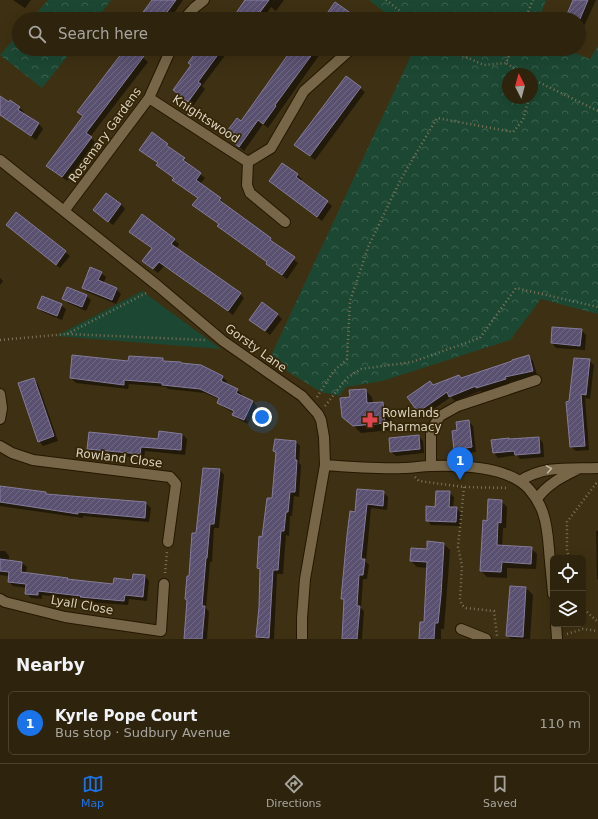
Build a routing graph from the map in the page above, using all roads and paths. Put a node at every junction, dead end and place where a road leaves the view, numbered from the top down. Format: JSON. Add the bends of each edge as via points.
{"nodes":[{"id":1,"x":204,"y":0,"type":"edge"},
{"id":2,"x":386,"y":0,"type":"edge"},
{"id":3,"x":533,"y":0,"type":"edge"},
{"id":4,"x":190,"y":12,"type":"edge"},
{"id":5,"x":401,"y":12,"type":"edge"},
{"id":6,"x":528,"y":12,"type":"edge"},
{"id":7,"x":168,"y":56,"type":"edge"},
{"id":8,"x":343,"y":56,"type":"edge"},
{"id":9,"x":464,"y":56,"type":"edge"},
{"id":10,"x":509,"y":56,"type":"edge"},
{"id":11,"x":506,"y":64,"type":"junction"},
{"id":12,"x":513,"y":68,"type":"edge"},
{"id":13,"x":538,"y":82,"type":"edge"},
{"id":14,"x":149,"y":98,"type":"junction"},
{"id":15,"x":527,"y":104,"type":"edge"},
{"id":16,"x":598,"y":111,"type":"edge"},
{"id":17,"x":0,"y":160,"type":"edge"},
{"id":18,"x":248,"y":162,"type":"junction"},
{"id":19,"x":64,"y":211,"type":"junction"},
{"id":20,"x":285,"y":222,"type":"dead end"},
{"id":21,"x":158,"y":286,"type":"junction"},
{"id":22,"x":598,"y":307,"type":"edge"},
{"id":23,"x":67,"y":334,"type":"junction"},
{"id":24,"x":0,"y":340,"type":"edge"},
{"id":25,"x":223,"y":341,"type":"junction"},
{"id":26,"x":536,"y":380,"type":"dead end"},
{"id":27,"x":0,"y":394,"type":"edge"},
{"id":28,"x":311,"y":405,"type":"junction"},
{"id":29,"x":318,"y":414,"type":"junction"},
{"id":30,"x":0,"y":419,"type":"edge"},
{"id":31,"x":0,"y":446,"type":"edge"},
{"id":32,"x":325,"y":465,"type":"junction"},
{"id":33,"x":430,"y":466,"type":"junction"},
{"id":34,"x":406,"y":468,"type":"junction"},
{"id":35,"x":580,"y":468,"type":"junction"},
{"id":36,"x":598,"y":468,"type":"edge"},
{"id":37,"x":520,"y":481,"type":"junction"},
{"id":38,"x":598,"y":481,"type":"edge"},
{"id":39,"x":464,"y":487,"type":"junction"},
{"id":40,"x":529,"y":489,"type":"junction"},
{"id":41,"x":537,"y":499,"type":"junction"},
{"id":42,"x":168,"y":542,"type":"joint"},
{"id":43,"x":568,"y":555,"type":"edge"},
{"id":44,"x":164,"y":584,"type":"joint"},
{"id":45,"x":553,"y":591,"type":"edge"},
{"id":46,"x":2,"y":603,"type":"edge"},
{"id":47,"x":586,"y":611,"type":"edge"},
{"id":48,"x":598,"y":622,"type":"edge"},
{"id":49,"x":556,"y":627,"type":"edge"},
{"id":50,"x":461,"y":629,"type":"dead end"},
{"id":51,"x":598,"y":631,"type":"edge"},
{"id":52,"x":162,"y":635,"type":"edge"},
{"id":53,"x":557,"y":638,"type":"edge"},
{"id":54,"x":302,"y":639,"type":"edge"},
{"id":55,"x":486,"y":639,"type":"edge"},
{"id":56,"x":497,"y":639,"type":"edge"}],
"edges":[{"from":1,"to":4,"type":"street"},
{"from":2,"to":5,"type":"path"},
{"from":3,"to":6,"type":"path"},
{"from":7,"to":14,"type":"street","name":"Rosemary Gardens"},
{"from":8,"to":18,"type":"street","via":[[304,91],[271,148]]},
{"from":9,"to":11,"type":"path","via":[[484,65]]},
{"from":10,"to":11,"type":"path"},
{"from":11,"to":12,"type":"path"},
{"from":13,"to":16,"type":"path"},
{"from":14,"to":18,"type":"street","name":"Knightswood"},
{"from":14,"to":19,"type":"street","name":"Rosemary Gardens"},
{"from":15,"to":28,"type":"path","via":[[523,120],[513,132],[437,118],[401,179],[369,244],[350,301],[348,359],[333,372]]},
{"from":17,"to":19,"type":"street","name":"Gorsty Lane"},
{"from":18,"to":20,"type":"street","via":[[247,185],[250,193]]},
{"from":19,"to":21,"type":"street","name":"Gorsty Lane"},
{"from":21,"to":23,"type":"path"},
{"from":21,"to":25,"type":"street","name":"Gorsty Lane"},
{"from":22,"to":29,"type":"path","via":[[516,288],[480,338],[412,362],[361,369],[347,378]]},
{"from":23,"to":24,"type":"path"},
{"from":23,"to":25,"type":"path"},
{"from":25,"to":28,"type":"street","name":"Gorsty Lane"},
{"from":26,"to":33,"type":"street","via":[[458,406],[440,416],[431,430]]},
{"from":27,"to":30,"type":"street"},
{"from":28,"to":29,"type":"street","name":"Gorsty Lane"},
{"from":29,"to":32,"type":"street","name":"Gorsty Lane","via":[[324,437]]},
{"from":31,"to":42,"type":"street","name":"Rowland Close","via":[[33,460],[170,477],[176,484]]},
{"from":32,"to":34,"type":"street","via":[[368,469]]},
{"from":32,"to":54,"type":"street","name":"Gorsty Lane","via":[[305,579]]},
{"from":33,"to":34,"type":"street"},
{"from":33,"to":37,"type":"street","via":[[462,466],[488,470]]},
{"from":34,"to":39,"type":"path","via":[[419,481]]},
{"from":35,"to":36,"type":"street"},
{"from":37,"to":35,"type":"street","one_way":true,"via":[[552,468]]},
{"from":35,"to":41,"type":"street","via":[[555,481],[542,491]]},
{"from":37,"to":40,"type":"street"},
{"from":38,"to":43,"type":"path","via":[[567,522]]},
{"from":39,"to":40,"type":"path"},
{"from":39,"to":56,"type":"path","via":[[458,547],[462,566],[460,599],[466,608],[494,611]]},
{"from":40,"to":41,"type":"street"},
{"from":41,"to":45,"type":"street","via":[[547,528]]},
{"from":42,"to":44,"type":"path"},
{"from":44,"to":52,"type":"street","name":"Lyall Close"},
{"from":46,"to":52,"type":"street","name":"Lyall Close"},
{"from":47,"to":48,"type":"path"},
{"from":49,"to":53,"type":"street"},
{"from":50,"to":55,"type":"street"},
{"from":51,"to":53,"type":"path","via":[[583,629]]}]}
